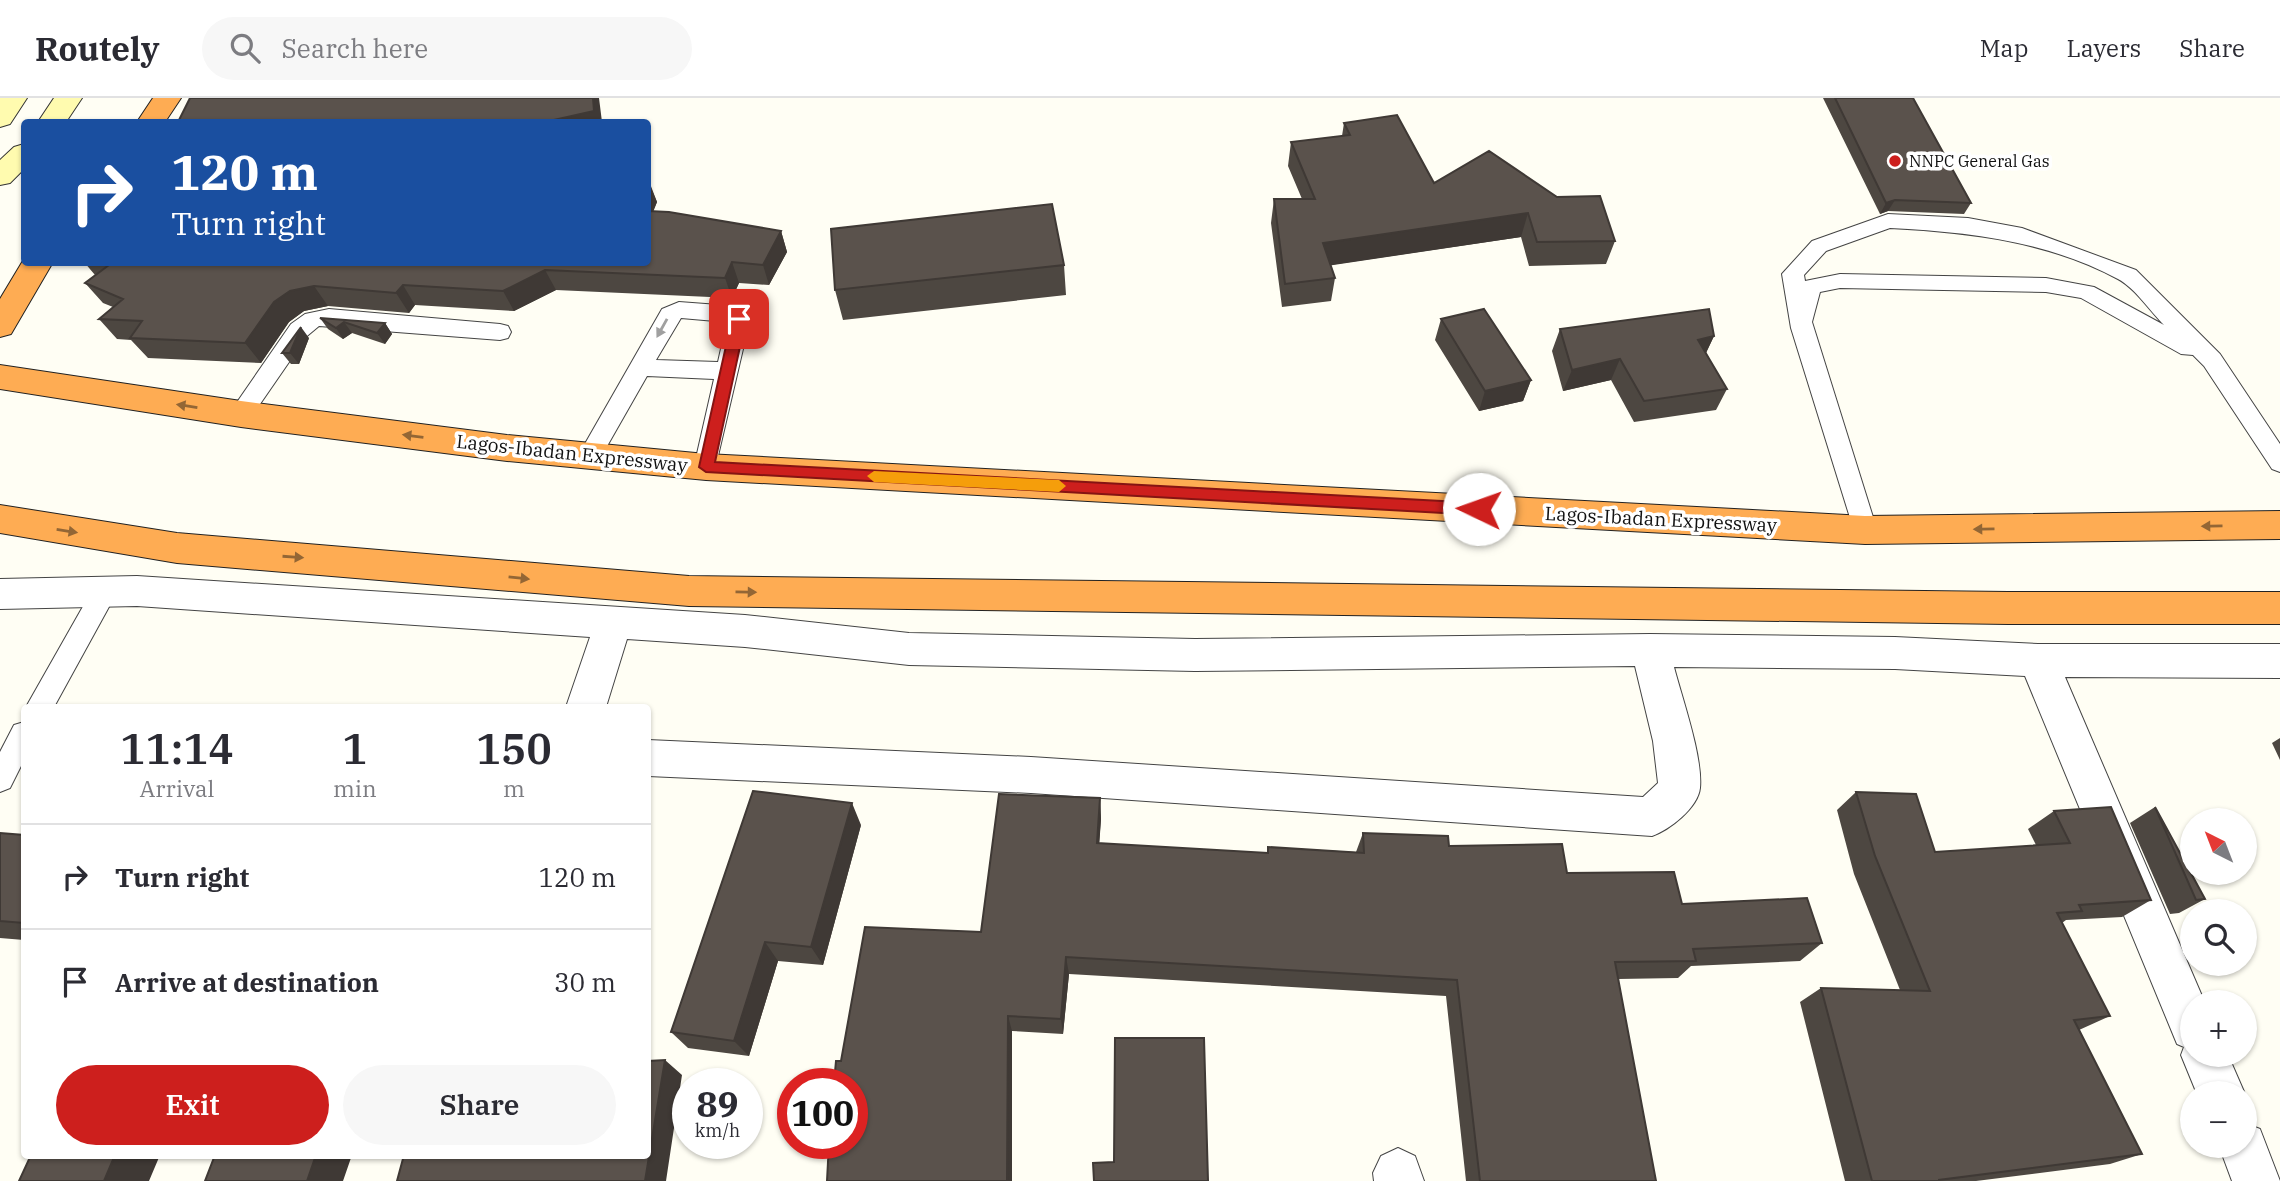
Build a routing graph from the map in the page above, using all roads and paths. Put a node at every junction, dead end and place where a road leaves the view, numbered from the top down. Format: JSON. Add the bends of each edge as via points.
{"nodes":[{"id":1,"x":13,"y":98,"type":"edge"},
{"id":2,"x":68,"y":98,"type":"edge"},
{"id":3,"x":167,"y":98,"type":"edge"},
{"id":4,"x":0,"y":118,"type":"edge"},
{"id":5,"x":54,"y":119,"type":"edge"},
{"id":6,"x":153,"y":119,"type":"edge"},
{"id":7,"x":21,"y":156,"type":"edge"},
{"id":8,"x":0,"y":176,"type":"edge"},
{"id":9,"x":34,"y":266,"type":"edge"},
{"id":10,"x":0,"y":283,"type":"edge"},
{"id":11,"x":0,"y":326,"type":"edge"},
{"id":12,"x":1802,"y":328,"type":"junction"},
{"id":13,"x":500,"y":332,"type":"dead end"},
{"id":14,"x":2211,"y":360,"type":"junction"},
{"id":15,"x":639,"y":367,"type":"junction"},
{"id":16,"x":725,"y":371,"type":"junction"},
{"id":17,"x":0,"y":377,"type":"edge"},
{"id":18,"x":241,"y":414,"type":"junction"},
{"id":19,"x":590,"y":456,"type":"junction"},
{"id":20,"x":2280,"y":463,"type":"edge"},
{"id":21,"x":706,"y":467,"type":"junction"},
{"id":22,"x":0,"y":519,"type":"edge"},
{"id":23,"x":2280,"y":525,"type":"edge"},
{"id":24,"x":1865,"y":530,"type":"junction"},
{"id":25,"x":0,"y":594,"type":"edge"},
{"id":26,"x":103,"y":594,"type":"junction"},
{"id":27,"x":2280,"y":608,"type":"edge"},
{"id":28,"x":613,"y":624,"type":"junction"},
{"id":29,"x":1650,"y":650,"type":"junction"},
{"id":30,"x":2038,"y":660,"type":"junction"},
{"id":31,"x":2280,"y":662,"type":"edge"},
{"id":32,"x":42,"y":704,"type":"edge"},
{"id":33,"x":587,"y":704,"type":"edge"},
{"id":34,"x":21,"y":740,"type":"edge"},
{"id":35,"x":651,"y":758,"type":"edge"},
{"id":36,"x":0,"y":779,"type":"edge"},
{"id":37,"x":2180,"y":997,"type":"edge"},
{"id":38,"x":2248,"y":1158,"type":"edge"},
{"id":39,"x":2257,"y":1181,"type":"edge"}],
"edges":[{"from":1,"to":4,"type":"main road"},
{"from":2,"to":5,"type":"main road"},
{"from":3,"to":6,"type":"highway"},
{"from":7,"to":8,"type":"main road"},
{"from":9,"to":10,"type":"highway"},
{"from":9,"to":11,"type":"highway"},
{"from":12,"to":14,"type":"lane","via":[[1810,287],[1840,281],[2046,285],[2086,292]]},
{"from":12,"to":14,"type":"lane","via":[[1793,274],[1819,246],[1888,221],[1968,225],[2022,235],[2128,275]]},
{"from":12,"to":24,"type":"lane"},
{"from":13,"to":18,"type":"lane","via":[[313,319],[299,330]]},
{"from":14,"to":20,"type":"lane"},
{"from":15,"to":16,"type":"lane"},
{"from":16,"to":15,"type":"lane","one_way":true,"via":[[739,319],[732,314],[679,310],[670,314]]},
{"from":15,"to":19,"type":"lane"},
{"from":16,"to":21,"type":"lane"},
{"from":18,"to":17,"type":"highway","name":"Lagos-Ibadan Expressway","one_way":true},
{"from":19,"to":18,"type":"highway","name":"Lagos-Ibadan Expressway","one_way":true},
{"from":19,"to":21,"type":"highway","name":"Lagos-Ibadan Expressway"},
{"from":21,"to":24,"type":"highway","name":"Lagos-Ibadan Expressway"},
{"from":22,"to":27,"type":"highway","one_way":true,"via":[[177,548],[689,591]]},
{"from":23,"to":24,"type":"highway","name":"Lagos-Ibadan Expressway","one_way":true},
{"from":25,"to":26,"type":"street"},
{"from":26,"to":28,"type":"street","via":[[137,591]]},
{"from":26,"to":32,"type":"lane"},
{"from":28,"to":29,"type":"street","via":[[745,631],[936,650],[1195,655]]},
{"from":28,"to":33,"type":"street"},
{"from":29,"to":30,"type":"street"},
{"from":29,"to":35,"type":"street","via":[[1673,741],[1679,789],[1652,817],[1031,775]]},
{"from":30,"to":31,"type":"street"},
{"from":30,"to":37,"type":"street"},
{"from":34,"to":36,"type":"lane"},
{"from":38,"to":39,"type":"street"}]}
